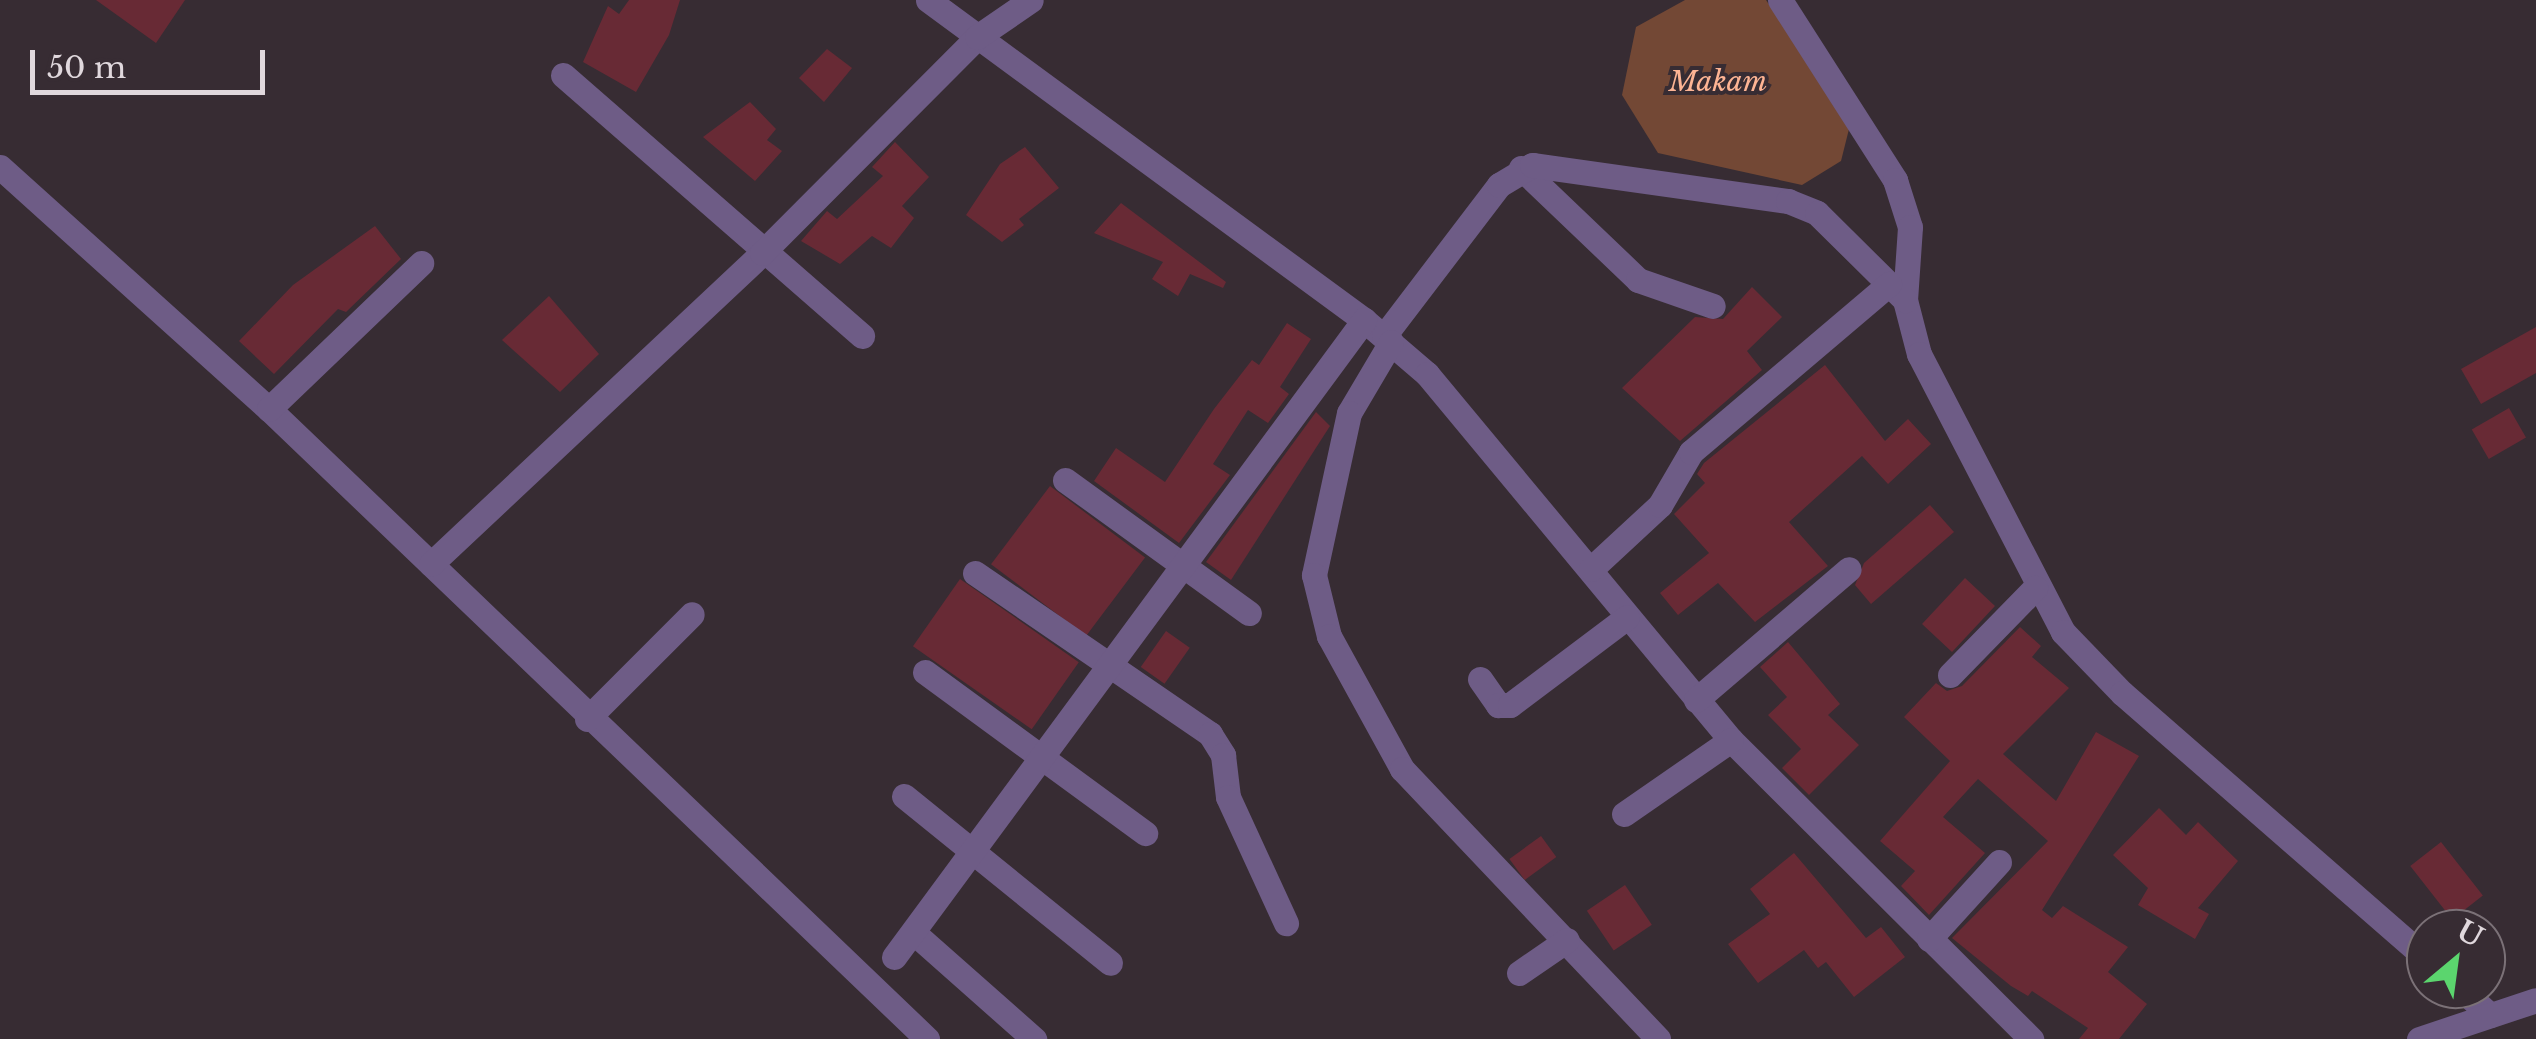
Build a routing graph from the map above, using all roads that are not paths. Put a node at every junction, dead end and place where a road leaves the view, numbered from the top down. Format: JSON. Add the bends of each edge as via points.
{"nodes":[{"id":1,"x":928,"y":0,"type":"edge"},
{"id":2,"x":1030,"y":0,"type":"edge"},
{"id":3,"x":1780,"y":0,"type":"edge"},
{"id":4,"x":977,"y":37,"type":"junction"},
{"id":5,"x":563,"y":75,"type":"dead end"},
{"id":6,"x":0,"y":167,"type":"edge"},
{"id":7,"x":1521,"y":168,"type":"junction"},
{"id":8,"x":762,"y":253,"type":"junction"},
{"id":9,"x":421,"y":264,"type":"dead end"},
{"id":10,"x":1897,"y":292,"type":"junction"},
{"id":11,"x":1713,"y":306,"type":"dead end"},
{"id":12,"x":1379,"y":333,"type":"junction"},
{"id":13,"x":862,"y":336,"type":"dead end"},
{"id":14,"x":269,"y":410,"type":"junction"},
{"id":15,"x":1065,"y":480,"type":"dead end"},
{"id":16,"x":1179,"y":563,"type":"junction"},
{"id":17,"x":431,"y":564,"type":"junction"},
{"id":18,"x":1591,"y":569,"type":"junction"},
{"id":19,"x":1848,"y":569,"type":"dead end"},
{"id":20,"x":975,"y":573,"type":"dead end"},
{"id":21,"x":2036,"y":588,"type":"junction"},
{"id":22,"x":1250,"y":613,"type":"dead end"},
{"id":23,"x":692,"y":614,"type":"dead end"},
{"id":24,"x":1628,"y":616,"type":"junction"},
{"id":25,"x":1109,"y":660,"type":"junction"},
{"id":26,"x":925,"y":672,"type":"dead end"},
{"id":27,"x":1950,"y":675,"type":"dead end"},
{"id":28,"x":1480,"y":679,"type":"dead end"},
{"id":29,"x":1696,"y":700,"type":"junction"},
{"id":30,"x":587,"y":719,"type":"junction"},
{"id":31,"x":1730,"y":740,"type":"junction"},
{"id":32,"x":1044,"y":753,"type":"junction"},
{"id":33,"x":904,"y":796,"type":"dead end"},
{"id":34,"x":1624,"y":814,"type":"dead end"},
{"id":35,"x":1145,"y":832,"type":"dead end"},
{"id":36,"x":975,"y":852,"type":"junction"},
{"id":37,"x":1999,"y":862,"type":"dead end"},
{"id":38,"x":1286,"y":923,"type":"dead end"},
{"id":39,"x":913,"y":932,"type":"junction"},
{"id":40,"x":1929,"y":939,"type":"junction"},
{"id":41,"x":1567,"y":940,"type":"junction"},
{"id":42,"x":2406,"y":941,"type":"edge"},
{"id":43,"x":894,"y":958,"type":"dead end"},
{"id":44,"x":1110,"y":964,"type":"dead end"},
{"id":45,"x":1519,"y":973,"type":"dead end"},
{"id":46,"x":2536,"y":1000,"type":"edge"},
{"id":47,"x":2483,"y":1009,"type":"edge"},
{"id":48,"x":2490,"y":1015,"type":"junction"},
{"id":49,"x":926,"y":1039,"type":"edge"},
{"id":50,"x":1034,"y":1039,"type":"edge"},
{"id":51,"x":1658,"y":1039,"type":"edge"},
{"id":52,"x":2031,"y":1039,"type":"edge"},
{"id":53,"x":2419,"y":1039,"type":"edge"}],
"edges":[{"from":1,"to":4,"type":"street"},
{"from":2,"to":4,"type":"street"},
{"from":3,"to":10,"type":"street","via":[[1894,180],[1910,227]]},
{"from":4,"to":8,"type":"street"},
{"from":4,"to":12,"type":"street"},
{"from":5,"to":8,"type":"street"},
{"from":6,"to":14,"type":"street"},
{"from":7,"to":10,"type":"street","via":[[1546,165],[1788,200],[1817,213]]},
{"from":7,"to":11,"type":"street","via":[[1638,280]]},
{"from":7,"to":12,"type":"street","via":[[1499,185]]},
{"from":8,"to":13,"type":"street"},
{"from":8,"to":17,"type":"street"},
{"from":9,"to":14,"type":"street"},
{"from":10,"to":18,"type":"street","via":[[1690,452],[1660,505]]},
{"from":10,"to":21,"type":"street","via":[[1918,354]]},
{"from":12,"to":16,"type":"street"},
{"from":12,"to":18,"type":"street","via":[[1427,374]]},
{"from":12,"to":41,"type":"street","via":[[1350,413],[1314,575],[1329,636],[1402,769]]},
{"from":14,"to":17,"type":"street"},
{"from":15,"to":16,"type":"street"},
{"from":16,"to":22,"type":"street"},
{"from":16,"to":25,"type":"street"},
{"from":17,"to":30,"type":"street"},
{"from":18,"to":24,"type":"street"},
{"from":19,"to":29,"type":"street"},
{"from":20,"to":25,"type":"street"},
{"from":21,"to":27,"type":"street"},
{"from":21,"to":42,"type":"street","via":[[2063,632],[2122,693]]},
{"from":23,"to":30,"type":"street"},
{"from":24,"to":28,"type":"street","via":[[1510,705],[1498,705]]},
{"from":24,"to":29,"type":"street"},
{"from":25,"to":32,"type":"street"},
{"from":25,"to":38,"type":"street","via":[[1219,744],[1228,797]]},
{"from":26,"to":32,"type":"street"},
{"from":29,"to":31,"type":"street"},
{"from":30,"to":49,"type":"street"},
{"from":31,"to":34,"type":"street"},
{"from":31,"to":40,"type":"street"},
{"from":32,"to":35,"type":"street"},
{"from":32,"to":36,"type":"street"},
{"from":33,"to":36,"type":"street"},
{"from":36,"to":39,"type":"street"},
{"from":36,"to":44,"type":"street"},
{"from":37,"to":40,"type":"street"},
{"from":39,"to":43,"type":"street"},
{"from":39,"to":50,"type":"street"},
{"from":40,"to":52,"type":"street"},
{"from":41,"to":45,"type":"street"},
{"from":41,"to":51,"type":"street"},
{"from":46,"to":48,"type":"street"},
{"from":47,"to":48,"type":"street"},
{"from":48,"to":53,"type":"street"}]}
